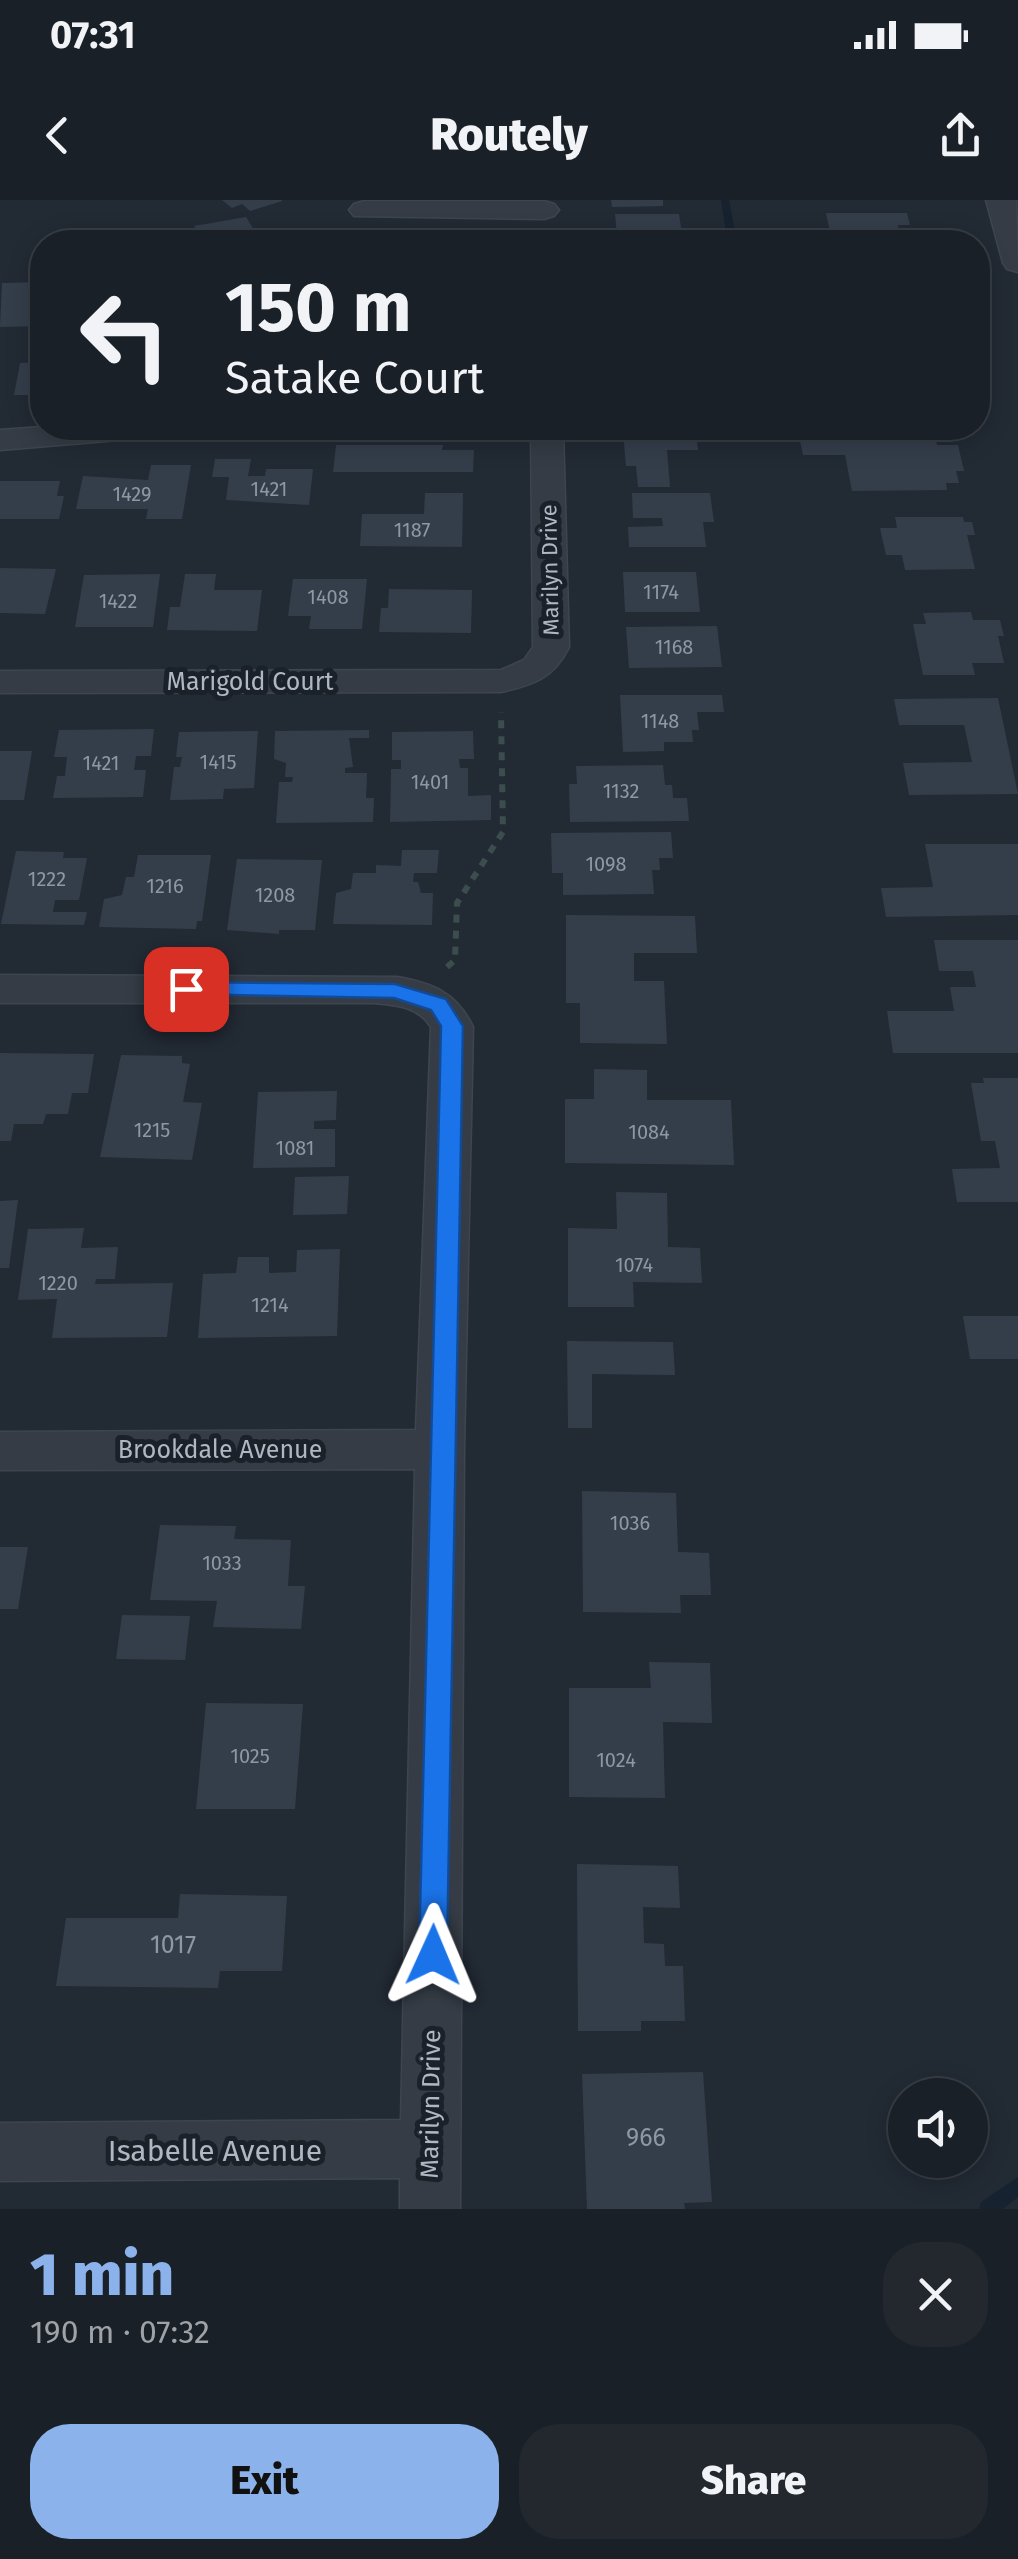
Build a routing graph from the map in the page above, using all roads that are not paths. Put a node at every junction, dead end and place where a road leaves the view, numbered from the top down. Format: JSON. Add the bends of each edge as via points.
{"nodes":[{"id":1,"x":1001,"y":200,"type":"edge"},
{"id":2,"x":544,"y":205,"type":"edge"},
{"id":3,"x":364,"y":210,"type":"dead end"},
{"id":4,"x":545,"y":230,"type":"edge"},
{"id":5,"x":1018,"y":263,"type":"edge"},
{"id":6,"x":30,"y":437,"type":"edge"},
{"id":7,"x":0,"y":440,"type":"edge"},
{"id":8,"x":548,"y":440,"type":"edge"},
{"id":9,"x":501,"y":681,"type":"joint"},
{"id":10,"x":0,"y":682,"type":"edge"},
{"id":11,"x":0,"y":989,"type":"edge"},
{"id":12,"x":440,"y":1450,"type":"junction"},
{"id":13,"x":0,"y":1451,"type":"edge"},
{"id":14,"x":430,"y":2149,"type":"junction"},
{"id":15,"x":0,"y":2152,"type":"edge"},
{"id":16,"x":430,"y":2209,"type":"edge"}],
"edges":[{"from":1,"to":5,"type":"street"},
{"from":2,"to":3,"type":"street"},
{"from":2,"to":4,"type":"street"},
{"from":6,"to":7,"type":"street"},
{"from":8,"to":9,"type":"street","name":"Marilyn Drive","via":[[551,647],[528,675]]},
{"from":9,"to":10,"type":"street","name":"Marigold Court"},
{"from":11,"to":12,"type":"street","name":"Marilyn Drive","via":[[373,989],[439,1004],[452,1026]]},
{"from":12,"to":13,"type":"street","name":"Brookdale Avenue"},
{"from":12,"to":14,"type":"street","name":"Marilyn Drive"},
{"from":14,"to":15,"type":"street","name":"Isabelle Avenue"},
{"from":14,"to":16,"type":"street","name":"Marilyn Drive"}]}
